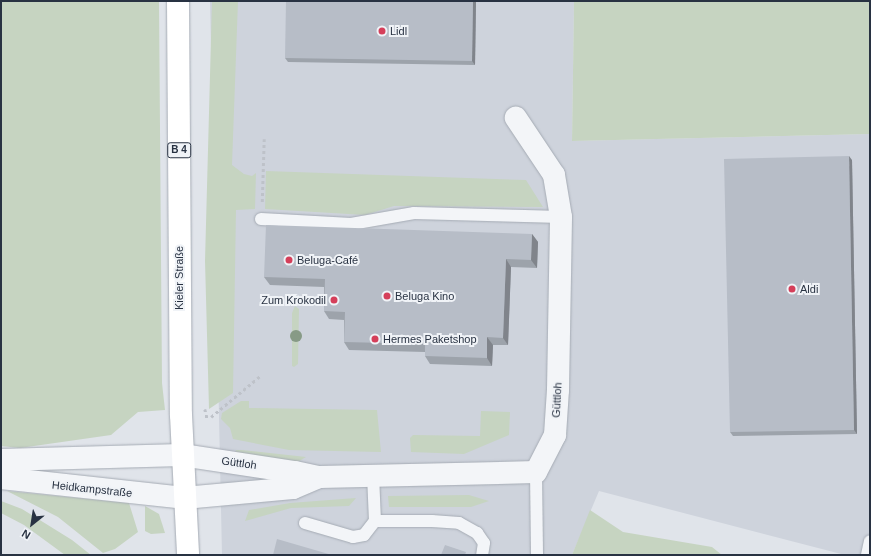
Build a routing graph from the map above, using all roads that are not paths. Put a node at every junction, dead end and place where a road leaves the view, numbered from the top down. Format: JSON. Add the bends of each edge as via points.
{"nodes":[{"id":1,"x":178,"y":1,"type":"edge"},
{"id":2,"x":516,"y":118,"type":"dead end"},
{"id":3,"x":561,"y":217,"type":"junction"},
{"id":4,"x":261,"y":219,"type":"road end"},
{"id":5,"x":182,"y":455,"type":"junction"},
{"id":6,"x":1,"y":460,"type":"edge"},
{"id":7,"x":536,"y":472,"type":"junction"},
{"id":8,"x":373,"y":476,"type":"junction"},
{"id":9,"x":1,"y":478,"type":"edge"},
{"id":10,"x":319,"y":478,"type":"junction"},
{"id":11,"x":184,"y":498,"type":"junction"},
{"id":12,"x":374,"y":521,"type":"junction"},
{"id":13,"x":305,"y":523,"type":"dead end"},
{"id":14,"x":870,"y":541,"type":"edge"},
{"id":15,"x":188,"y":555,"type":"edge"},
{"id":16,"x":482,"y":555,"type":"edge"},
{"id":17,"x":537,"y":555,"type":"edge"},
{"id":18,"x":867,"y":555,"type":"edge"}],
"edges":[{"from":1,"to":5,"type":"main road","name":"Kieler Straße","number":"B 4"},
{"from":2,"to":3,"type":"street","name":"Güttloh","via":[[554,175]]},
{"from":3,"to":4,"type":"lane","via":[[414,213],[351,224]]},
{"from":3,"to":7,"type":"street","name":"Güttloh","via":[[555,435]]},
{"from":5,"to":6,"type":"street"},
{"from":5,"to":10,"type":"street","name":"Güttloh"},
{"from":5,"to":11,"type":"main road","name":"Kieler Straße","number":"B 4"},
{"from":7,"to":8,"type":"street","name":"Güttloh"},
{"from":7,"to":17,"type":"lane"},
{"from":8,"to":10,"type":"street","name":"Güttloh"},
{"from":8,"to":12,"type":"lane"},
{"from":9,"to":11,"type":"street","name":"Heidkampstraße"},
{"from":10,"to":11,"type":"street","name":"Güttloh","via":[[293,488]]},
{"from":11,"to":15,"type":"main road","name":"Kieler Straße","number":"B 4"},
{"from":12,"to":13,"type":"lane","via":[[364,535],[353,537]]},
{"from":12,"to":16,"type":"lane","via":[[458,523],[477,533],[484,544]]},
{"from":14,"to":18,"type":"lane"}]}
